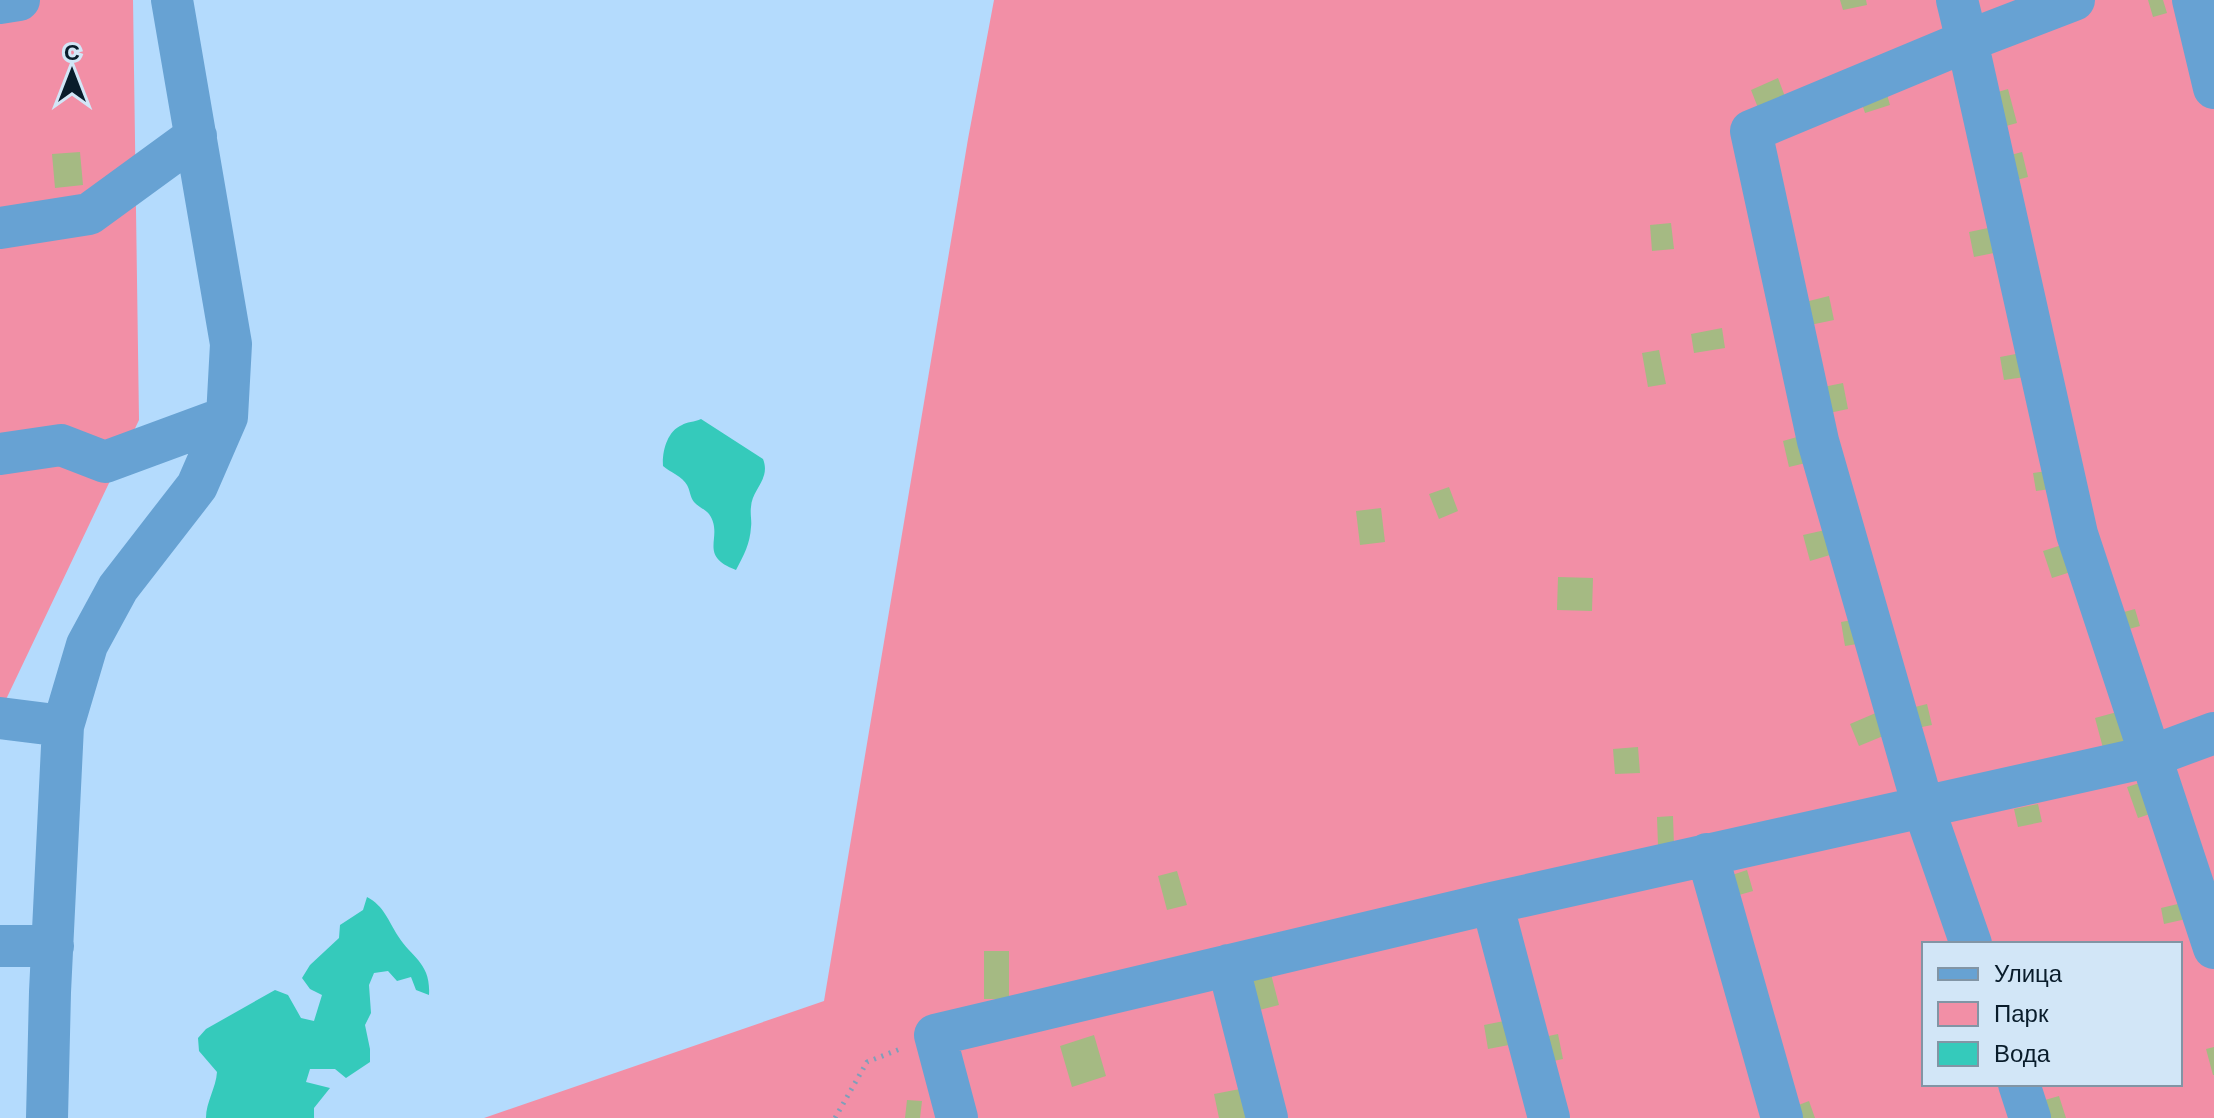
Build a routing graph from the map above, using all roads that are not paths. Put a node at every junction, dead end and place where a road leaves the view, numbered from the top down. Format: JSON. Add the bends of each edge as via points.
{"nodes":[{"id":1,"x":19,"y":0,"type":"edge"},
{"id":2,"x":172,"y":0,"type":"edge"},
{"id":3,"x":1957,"y":0,"type":"edge"},
{"id":4,"x":2074,"y":0,"type":"edge"},
{"id":5,"x":2193,"y":0,"type":"edge"},
{"id":6,"x":0,"y":3,"type":"edge"},
{"id":7,"x":1967,"y":41,"type":"junction"},
{"id":8,"x":2214,"y":88,"type":"edge"},
{"id":9,"x":196,"y":136,"type":"junction"},
{"id":10,"x":0,"y":228,"type":"edge"},
{"id":11,"x":227,"y":417,"type":"junction"},
{"id":12,"x":0,"y":454,"type":"edge"},
{"id":13,"x":0,"y":718,"type":"edge"},
{"id":14,"x":63,"y":726,"type":"junction"},
{"id":15,"x":2214,"y":733,"type":"edge"},
{"id":16,"x":2152,"y":756,"type":"junction"},
{"id":17,"x":1923,"y":806,"type":"junction"},
{"id":18,"x":1707,"y":854,"type":"junction"},
{"id":19,"x":1492,"y":903,"type":"junction"},
{"id":20,"x":1970,"y":942,"type":"edge"},
{"id":21,"x":0,"y":946,"type":"edge"},
{"id":22,"x":53,"y":946,"type":"junction"},
{"id":23,"x":2214,"y":948,"type":"edge"},
{"id":24,"x":1228,"y":965,"type":"junction"},
{"id":25,"x":2020,"y":1086,"type":"edge"},
{"id":26,"x":47,"y":1118,"type":"edge"},
{"id":27,"x":957,"y":1118,"type":"edge"},
{"id":28,"x":1267,"y":1118,"type":"edge"},
{"id":29,"x":1549,"y":1118,"type":"edge"},
{"id":30,"x":1782,"y":1118,"type":"edge"},
{"id":31,"x":2030,"y":1118,"type":"edge"}],
"edges":[{"from":1,"to":6,"type":"street"},
{"from":2,"to":9,"type":"street"},
{"from":3,"to":7,"type":"street"},
{"from":4,"to":7,"type":"street"},
{"from":5,"to":8,"type":"street"},
{"from":7,"to":16,"type":"street","via":[[2077,534]]},
{"from":7,"to":17,"type":"street","via":[[1751,131],[1818,441]]},
{"from":9,"to":10,"type":"street","via":[[89,214]]},
{"from":9,"to":11,"type":"street","via":[[231,344]]},
{"from":11,"to":12,"type":"street","via":[[105,462],[61,445]]},
{"from":11,"to":14,"type":"street","via":[[197,486],[118,588],[87,645]]},
{"from":13,"to":14,"type":"street"},
{"from":14,"to":22,"type":"street"},
{"from":15,"to":16,"type":"street"},
{"from":16,"to":17,"type":"street"},
{"from":16,"to":23,"type":"street"},
{"from":17,"to":18,"type":"street"},
{"from":17,"to":20,"type":"street"},
{"from":18,"to":19,"type":"street"},
{"from":18,"to":30,"type":"street"},
{"from":19,"to":24,"type":"street"},
{"from":19,"to":29,"type":"street"},
{"from":21,"to":22,"type":"street"},
{"from":22,"to":26,"type":"street"},
{"from":24,"to":27,"type":"street","via":[[935,1035]]},
{"from":24,"to":28,"type":"street"},
{"from":25,"to":31,"type":"street"}]}
